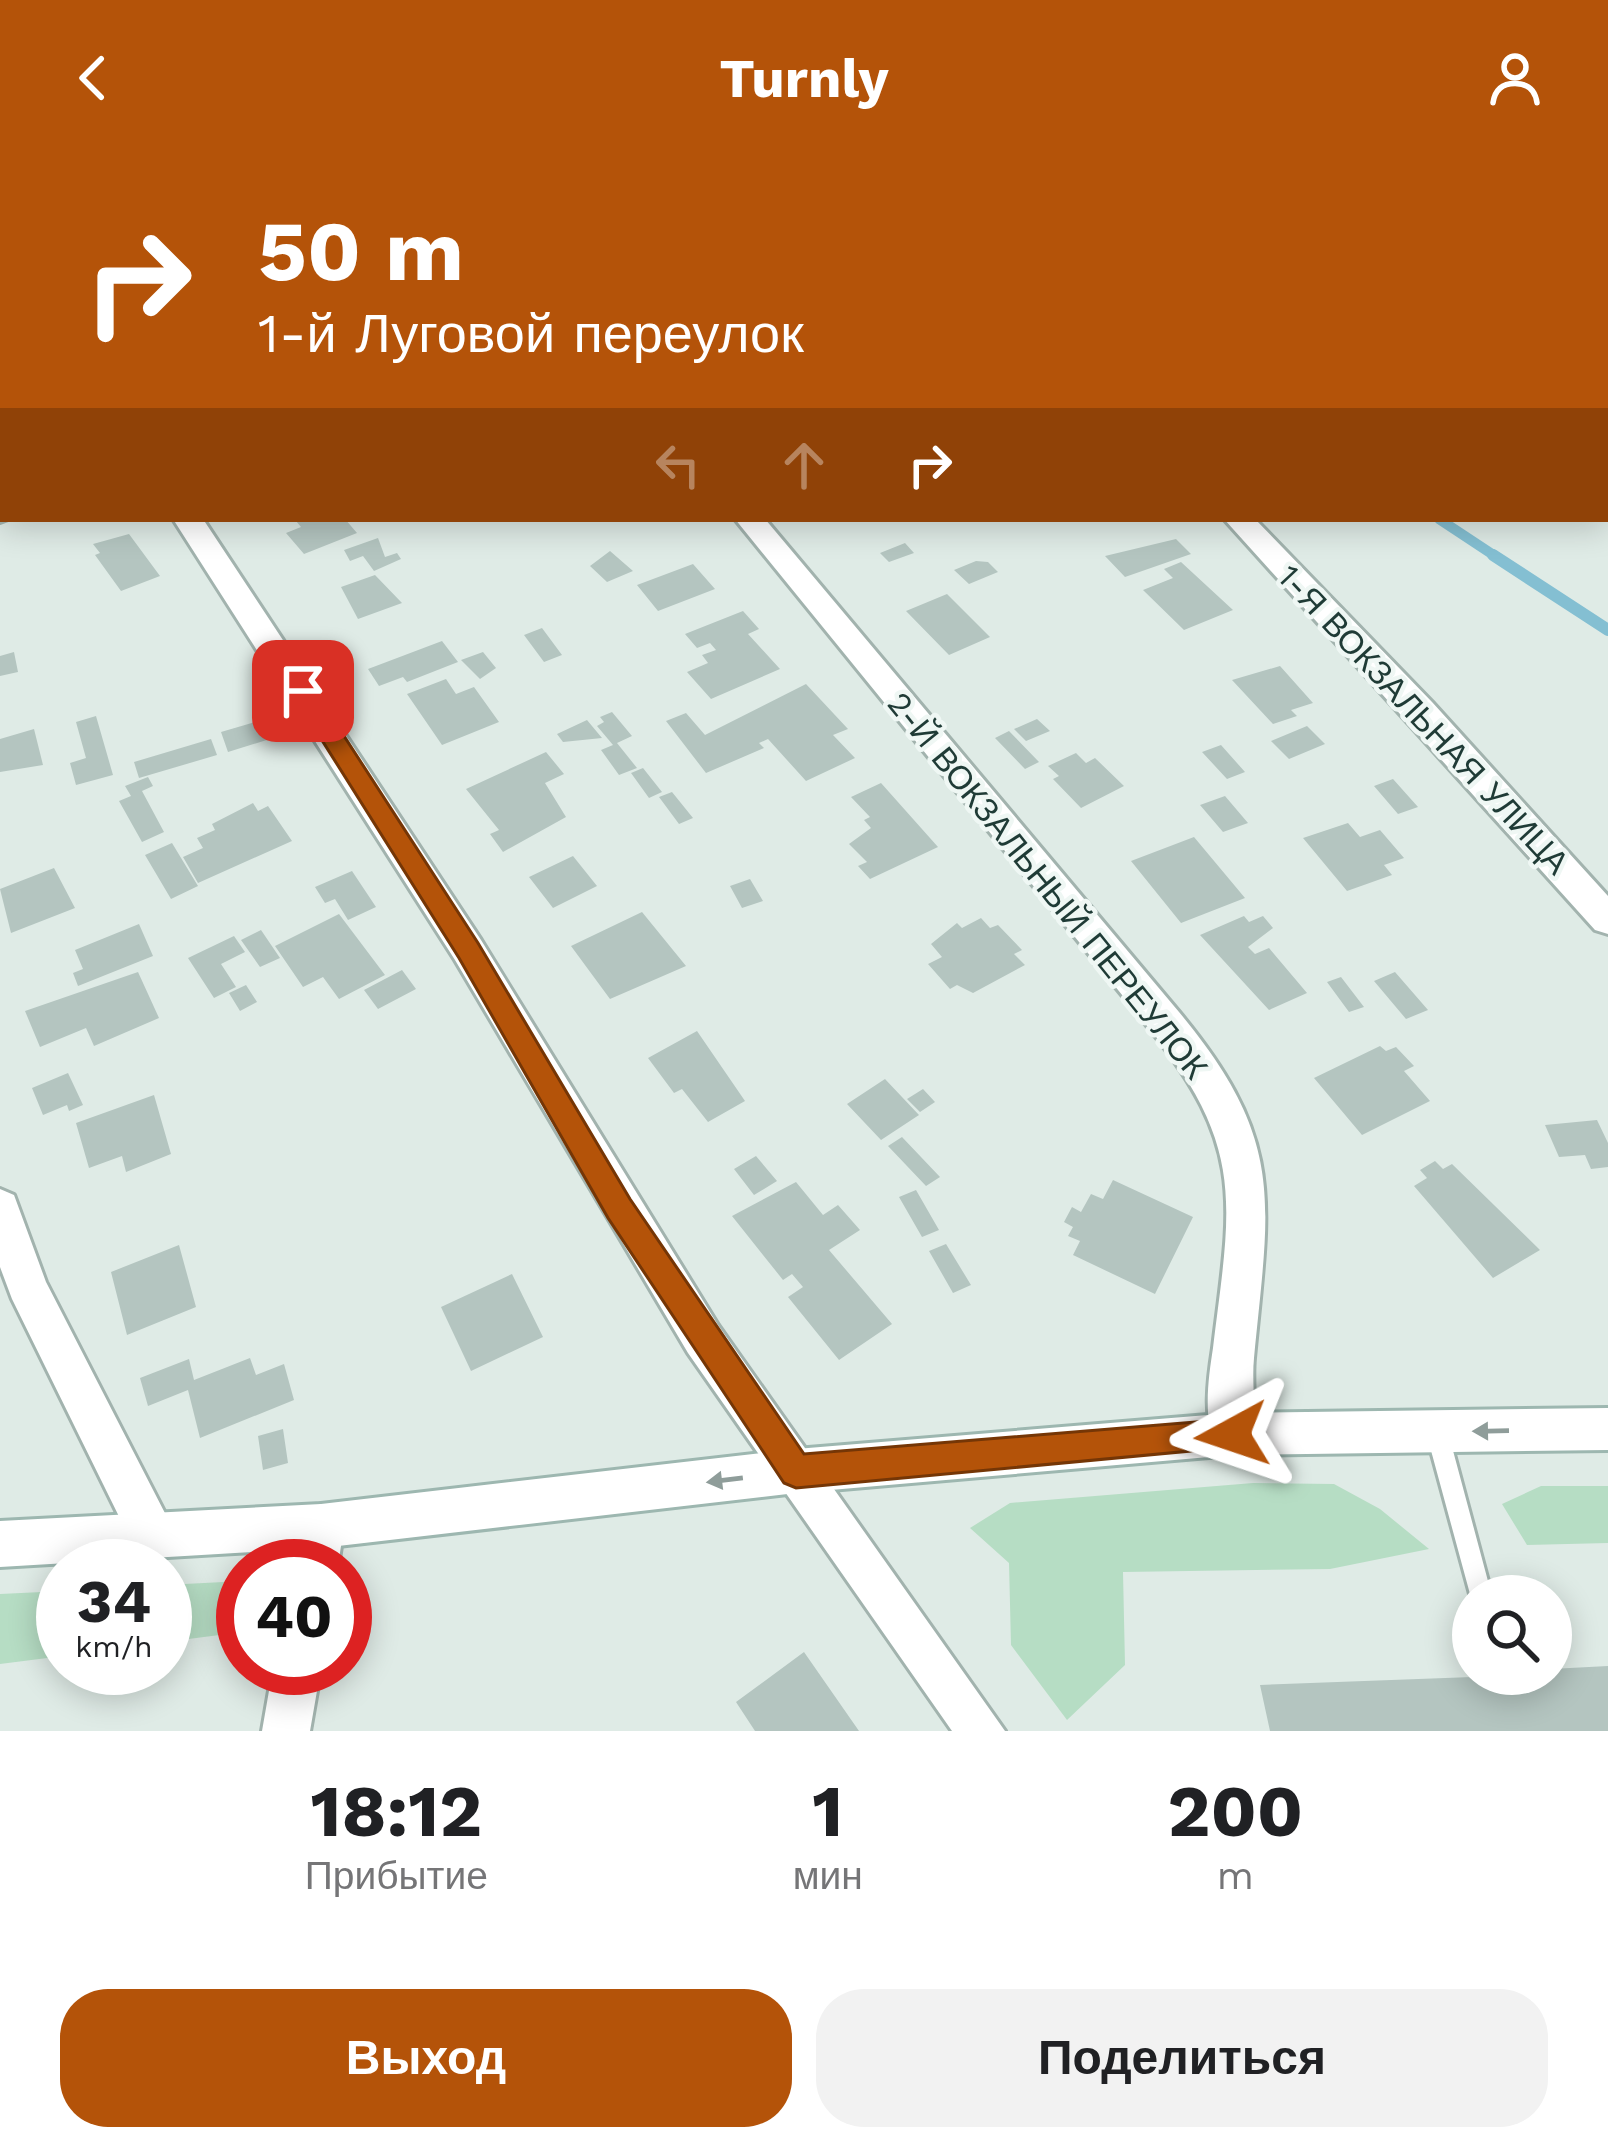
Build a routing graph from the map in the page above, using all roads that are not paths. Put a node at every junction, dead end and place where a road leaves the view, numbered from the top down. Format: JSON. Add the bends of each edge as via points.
{"nodes":[{"id":1,"x":193,"y":522,"type":"edge"},
{"id":2,"x":752,"y":522,"type":"edge"},
{"id":3,"x":1242,"y":522,"type":"edge"},
{"id":4,"x":1608,"y":920,"type":"edge"},
{"id":5,"x":0,"y":1208,"type":"edge"},
{"id":6,"x":1608,"y":1429,"type":"edge"},
{"id":7,"x":1437,"y":1432,"type":"junction"},
{"id":8,"x":1232,"y":1435,"type":"junction"},
{"id":9,"x":796,"y":1471,"type":"junction"},
{"id":10,"x":152,"y":1535,"type":"junction"},
{"id":11,"x":216,"y":1539,"type":"edge"},
{"id":12,"x":363,"y":1539,"type":"edge"},
{"id":13,"x":0,"y":1544,"type":"edge"},
{"id":14,"x":1474,"y":1575,"type":"edge"},
{"id":15,"x":292,"y":1695,"type":"edge"},
{"id":16,"x":286,"y":1731,"type":"edge"},
{"id":17,"x":981,"y":1731,"type":"edge"}],
"edges":[{"from":1,"to":9,"type":"street","via":[[468,950],[643,1246]]},
{"from":2,"to":8,"type":"street","name":"2-Й ВОКЗАЛЬНЫЙ ПЕРЕУЛОК","via":[[1216,1096],[1247,1178],[1249,1233],[1228,1366]]},
{"from":3,"to":4,"type":"street","name":"1-Я ВОКЗАЛЬНАЯ УЛИЦА"},
{"from":5,"to":10,"type":"street","via":[[27,1286]]},
{"from":6,"to":7,"type":"street","one_way":true},
{"from":7,"to":8,"type":"street"},
{"from":7,"to":14,"type":"lane"},
{"from":8,"to":9,"type":"street"},
{"from":9,"to":12,"type":"street","one_way":true},
{"from":9,"to":17,"type":"street"},
{"from":10,"to":11,"type":"street"},
{"from":10,"to":13,"type":"street"},
{"from":15,"to":16,"type":"street"}]}
